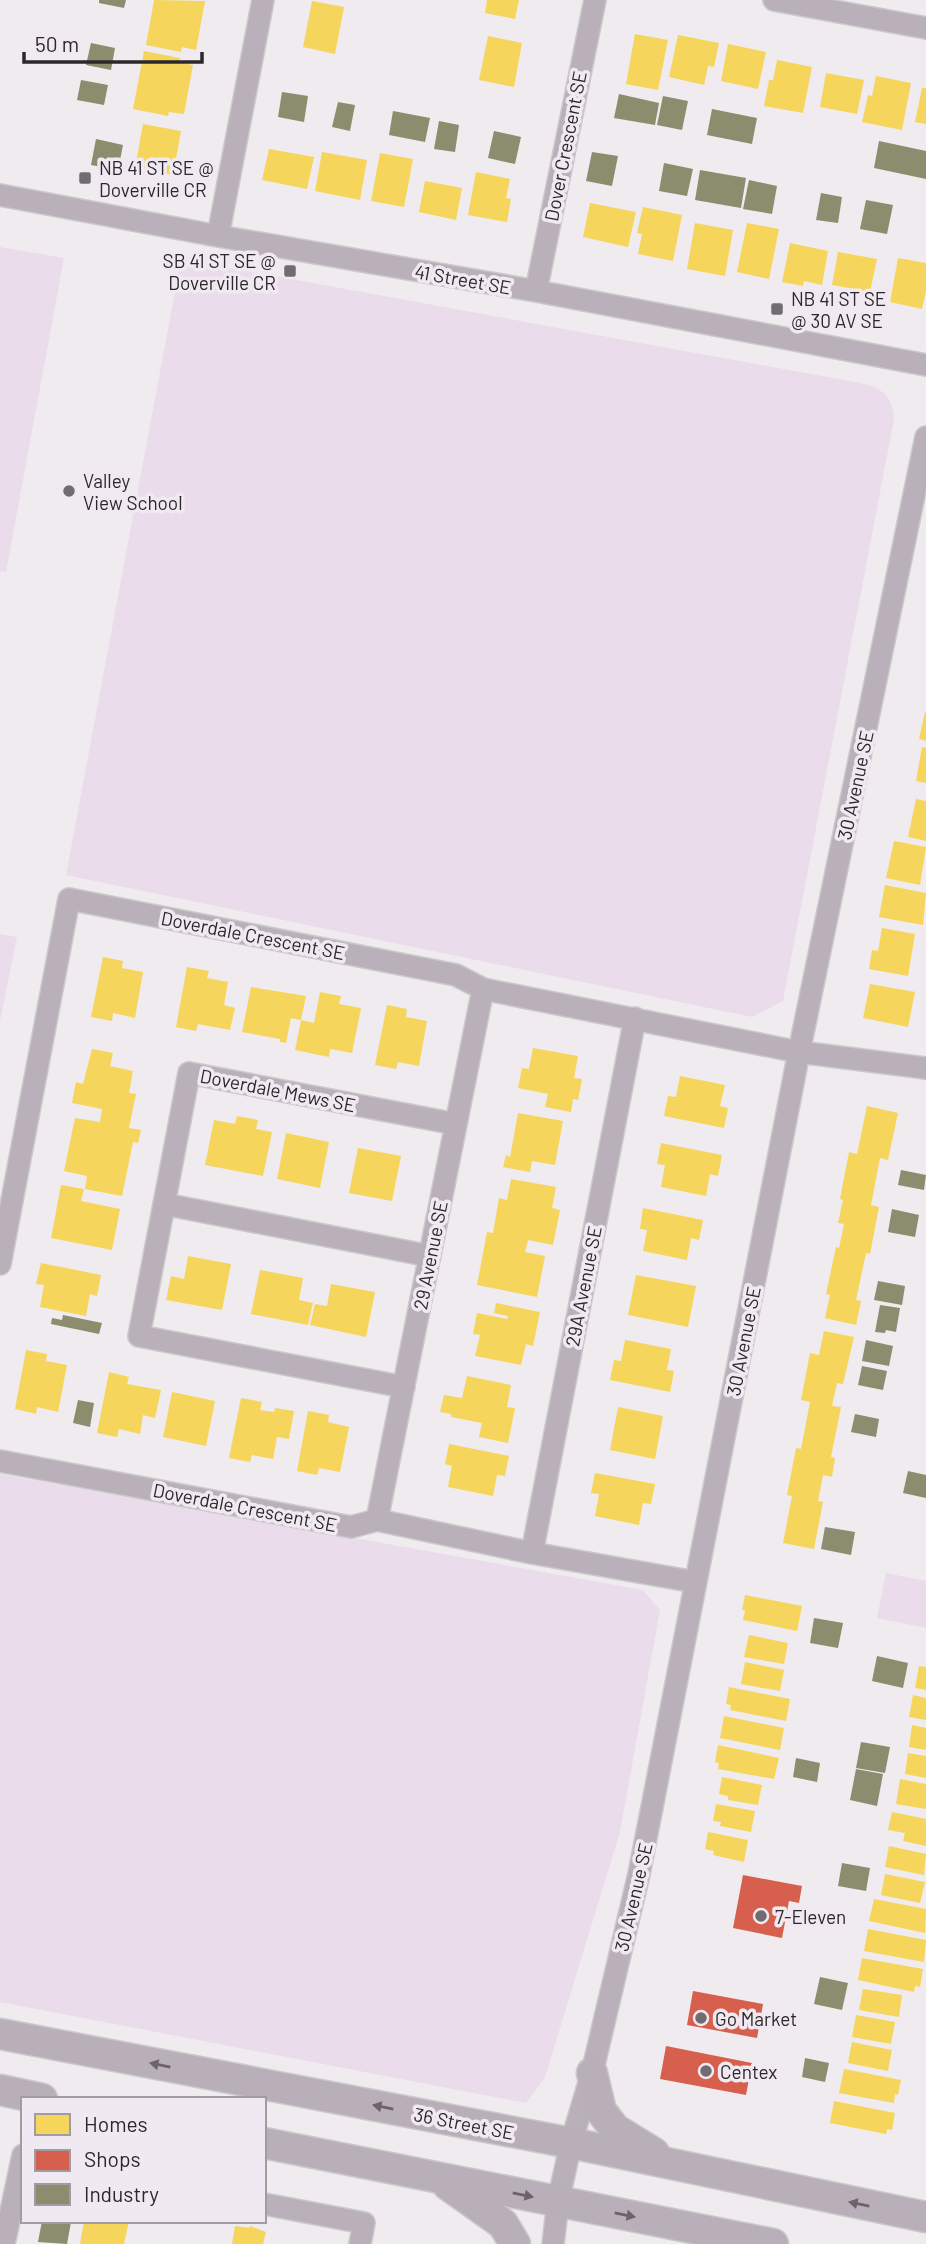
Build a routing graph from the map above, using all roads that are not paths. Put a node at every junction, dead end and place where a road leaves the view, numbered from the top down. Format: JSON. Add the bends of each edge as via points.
{"nodes":[{"id":1,"x":263,"y":0,"type":"edge"},
{"id":2,"x":594,"y":0,"type":"edge"},
{"id":3,"x":774,"y":0,"type":"edge"},
{"id":4,"x":926,"y":28,"type":"edge"},
{"id":5,"x":0,"y":195,"type":"edge"},
{"id":6,"x":218,"y":236,"type":"junction"},
{"id":7,"x":536,"y":291,"type":"junction"},
{"id":8,"x":926,"y":365,"type":"edge"},
{"id":9,"x":926,"y":436,"type":"edge"},
{"id":10,"x":483,"y":989,"type":"junction"},
{"id":11,"x":635,"y":1018,"type":"junction"},
{"id":12,"x":799,"y":1052,"type":"junction"},
{"id":13,"x":926,"y":1068,"type":"edge"},
{"id":14,"x":456,"y":1124,"type":"junction"},
{"id":15,"x":164,"y":1204,"type":"junction"},
{"id":16,"x":430,"y":1256,"type":"junction"},
{"id":17,"x":0,"y":1264,"type":"edge"},
{"id":18,"x":404,"y":1387,"type":"junction"},
{"id":19,"x":0,"y":1461,"type":"edge"},
{"id":20,"x":377,"y":1521,"type":"junction"},
{"id":21,"x":532,"y":1553,"type":"junction"},
{"id":22,"x":695,"y":1582,"type":"junction"},
{"id":23,"x":0,"y":2035,"type":"edge"},
{"id":24,"x":592,"y":2073,"type":"junction"},
{"id":25,"x":0,"y":2090,"type":"edge"},
{"id":26,"x":33,"y":2097,"type":"edge"},
{"id":27,"x":266,"y":2143,"type":"edge"},
{"id":28,"x":570,"y":2143,"type":"junction"},
{"id":29,"x":21,"y":2164,"type":"edge"},
{"id":30,"x":672,"y":2164,"type":"junction"},
{"id":31,"x":439,"y":2179,"type":"junction"},
{"id":32,"x":558,"y":2202,"type":"junction"},
{"id":33,"x":266,"y":2204,"type":"edge"},
{"id":34,"x":926,"y":2217,"type":"edge"},
{"id":35,"x":4,"y":2244,"type":"edge"},
{"id":36,"x":360,"y":2244,"type":"edge"},
{"id":37,"x":515,"y":2244,"type":"edge"},
{"id":38,"x":553,"y":2244,"type":"edge"},
{"id":39,"x":773,"y":2244,"type":"edge"}],
"edges":[{"from":1,"to":6,"type":"street"},
{"from":2,"to":7,"type":"street","name":"Dover Crescent SE"},
{"from":3,"to":4,"type":"street"},
{"from":5,"to":6,"type":"street","name":"41 Street SE"},
{"from":6,"to":7,"type":"street","name":"41 Street SE"},
{"from":7,"to":8,"type":"street","name":"41 Street SE"},
{"from":9,"to":12,"type":"street","name":"30 Avenue SE"},
{"from":10,"to":11,"type":"street","name":"Doverdale Crescent SE"},
{"from":10,"to":14,"type":"street","name":"29 Avenue SE"},
{"from":10,"to":17,"type":"street","name":"Doverdale Crescent SE","via":[[456,975],[69,899]]},
{"from":11,"to":12,"type":"street","name":"Doverdale Crescent SE"},
{"from":11,"to":21,"type":"street","name":"29A Avenue SE"},
{"from":12,"to":13,"type":"street","name":"Doverdale Crescent SE"},
{"from":12,"to":22,"type":"street","name":"30 Avenue SE"},
{"from":14,"to":15,"type":"street","name":"Doverdale Mews SE","via":[[190,1073]]},
{"from":14,"to":16,"type":"street","name":"29 Avenue SE"},
{"from":15,"to":16,"type":"street"},
{"from":15,"to":18,"type":"street","name":"Doverdale Mews SE","via":[[139,1336]]},
{"from":16,"to":18,"type":"street","name":"29 Avenue SE"},
{"from":18,"to":20,"type":"street","name":"29 Avenue SE"},
{"from":19,"to":20,"type":"street","name":"Doverdale Crescent SE","via":[[351,1527]]},
{"from":20,"to":21,"type":"street","name":"Doverdale Crescent SE"},
{"from":21,"to":22,"type":"street","name":"Doverdale Crescent SE"},
{"from":22,"to":24,"type":"street","name":"30 Avenue SE","via":[[639,1874]]},
{"from":28,"to":23,"type":"main road","name":"36 Street SE","one_way":true},
{"from":24,"to":28,"type":"street","name":"30 Avenue SE"},
{"from":24,"to":30,"type":"main road","via":[[601,2111],[615,2129]]},
{"from":25,"to":26,"type":"main road"},
{"from":27,"to":31,"type":"main road"},
{"from":28,"to":30,"type":"main road","name":"36 Street SE"},
{"from":28,"to":32,"type":"street","name":"30 Avenue SE"},
{"from":29,"to":35,"type":"street"},
{"from":34,"to":30,"type":"main road","name":"36 Street SE","one_way":true},
{"from":31,"to":32,"type":"main road","one_way":true},
{"from":31,"to":37,"type":"main road","via":[[503,2224]]},
{"from":32,"to":38,"type":"street","name":"30 Avenue SE"},
{"from":32,"to":39,"type":"main road","one_way":true},
{"from":33,"to":36,"type":"street","via":[[364,2223]]}]}
